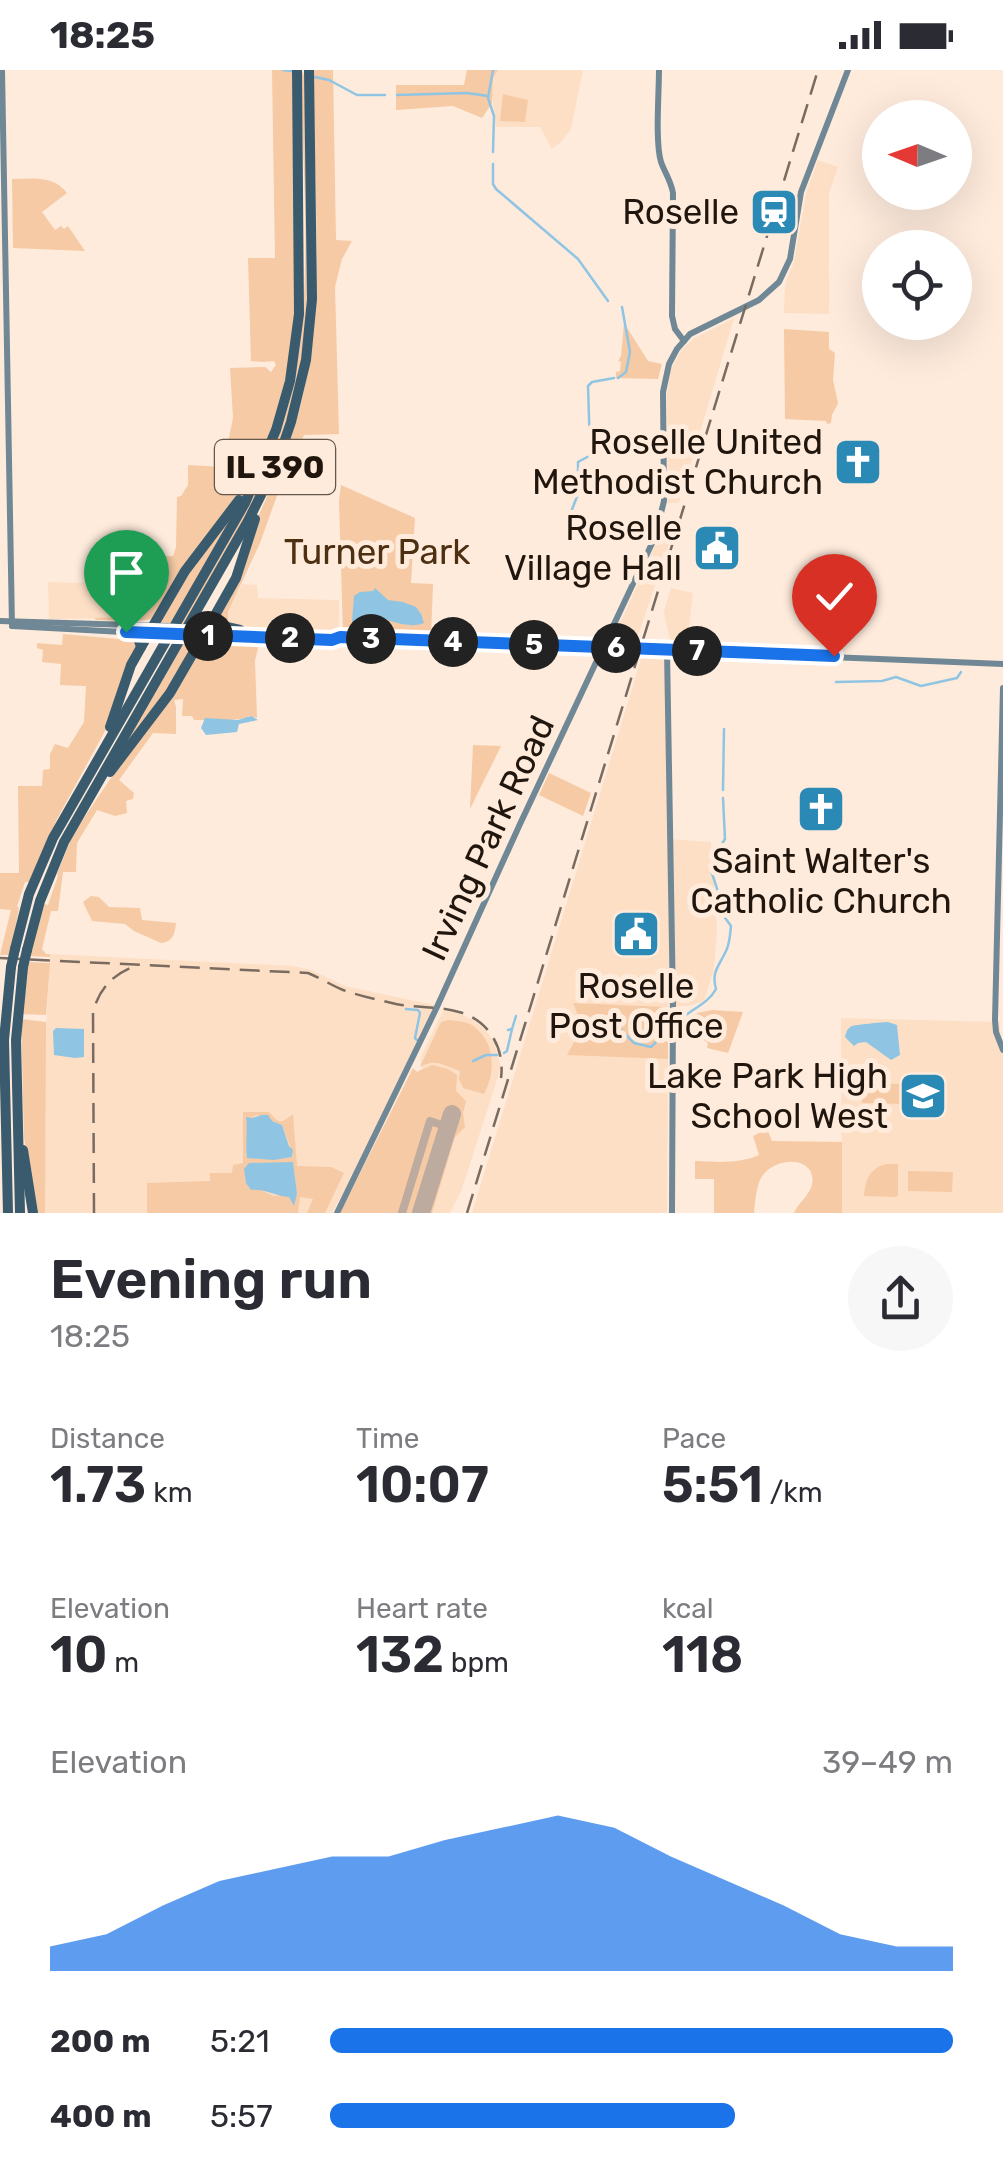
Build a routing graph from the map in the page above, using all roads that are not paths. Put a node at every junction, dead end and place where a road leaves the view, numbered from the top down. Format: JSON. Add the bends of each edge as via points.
{"nodes":[{"id":1,"x":2,"y":70,"type":"edge"},
{"id":2,"x":297,"y":70,"type":"edge"},
{"id":3,"x":309,"y":70,"type":"edge"},
{"id":4,"x":659,"y":70,"type":"edge"},
{"id":5,"x":848,"y":70,"type":"edge"},
{"id":6,"x":684,"y":341,"type":"junction"},
{"id":7,"x":270,"y":447,"type":"junction"},
{"id":8,"x":277,"y":463,"type":"junction"},
{"id":9,"x":214,"y":617,"type":"junction"},
{"id":10,"x":0,"y":623,"type":"edge"},
{"id":11,"x":12,"y":624,"type":"junction"},
{"id":12,"x":47,"y":626,"type":"junction"},
{"id":13,"x":157,"y":630,"type":"junction"},
{"id":14,"x":240,"y":630,"type":"junction"},
{"id":15,"x":126,"y":632,"type":"junction"},
{"id":16,"x":199,"y":632,"type":"junction"},
{"id":17,"x":340,"y":637,"type":"junction"},
{"id":18,"x":141,"y":647,"type":"junction"},
{"id":19,"x":604,"y":648,"type":"junction"},
{"id":20,"x":667,"y":650,"type":"junction"},
{"id":21,"x":1003,"y":664,"type":"edge"},
{"id":22,"x":1003,"y":688,"type":"edge"},
{"id":23,"x":82,"y":784,"type":"junction"},
{"id":24,"x":78,"y":817,"type":"junction"},
{"id":25,"x":21,"y":950,"type":"junction"},
{"id":26,"x":11,"y":1025,"type":"junction"},
{"id":27,"x":1003,"y":1050,"type":"edge"},
{"id":28,"x":16,"y":1067,"type":"junction"},
{"id":29,"x":5,"y":1078,"type":"junction"},
{"id":30,"x":0,"y":1184,"type":"edge"},
{"id":31,"x":8,"y":1213,"type":"edge"},
{"id":32,"x":20,"y":1213,"type":"edge"},
{"id":33,"x":34,"y":1213,"type":"edge"},
{"id":34,"x":337,"y":1213,"type":"edge"},
{"id":35,"x":672,"y":1213,"type":"edge"}],
"edges":[{"from":1,"to":11,"type":"main road"},
{"from":2,"to":7,"type":"highway","number":"IL 390","via":[[299,314],[290,381]]},
{"from":3,"to":8,"type":"highway","number":"IL 390","via":[[311,322],[300,390]]},
{"from":4,"to":6,"type":"main road","via":[[659,148],[674,192],[672,321]]},
{"from":5,"to":6,"type":"main road","via":[[801,192],[790,260],[779,282]]},
{"from":6,"to":19,"type":"main road","name":"Irving Park Road","via":[[664,383],[662,517]]},
{"from":7,"to":13,"type":"highway","via":[[240,500],[185,571]]},
{"from":7,"to":23,"type":"highway","number":"IL 390"},
{"from":8,"to":9,"type":"highway","via":[[236,578]]},
{"from":8,"to":24,"type":"highway","number":"IL 390"},
{"from":9,"to":14,"type":"highway","via":[[218,625]]},
{"from":9,"to":16,"type":"highway"},
{"from":10,"to":11,"type":"main road"},
{"from":11,"to":12,"type":"main road"},
{"from":12,"to":13,"type":"main road"},
{"from":12,"to":15,"type":"main road"},
{"from":13,"to":15,"type":"main road"},
{"from":13,"to":16,"type":"main road","bridge":true},
{"from":13,"to":18,"type":"highway"},
{"from":14,"to":16,"type":"main road"},
{"from":14,"to":17,"type":"main road"},
{"from":15,"to":18,"type":"highway"},
{"from":16,"to":17,"type":"main road"},
{"from":16,"to":24,"type":"highway","via":[[170,693]]},
{"from":17,"to":19,"type":"main road"},
{"from":18,"to":23,"type":"highway"},
{"from":19,"to":20,"type":"main road"},
{"from":19,"to":34,"type":"main road","name":"Irving Park Road"},
{"from":20,"to":21,"type":"main road"},
{"from":20,"to":35,"type":"main road"},
{"from":22,"to":27,"type":"main road","via":[[995,1020]]},
{"from":23,"to":25,"type":"highway","number":"IL 390","via":[[40,868],[24,914]]},
{"from":24,"to":25,"type":"highway","number":"IL 390"},
{"from":25,"to":26,"type":"highway","number":"IL 390","bridge":true},
{"from":26,"to":28,"type":"highway","number":"IL 390"},
{"from":26,"to":29,"type":"highway","number":"IL 390"},
{"from":28,"to":32,"type":"highway","number":"IL 390"},
{"from":28,"to":33,"type":"highway"},
{"from":29,"to":30,"type":"highway"},
{"from":29,"to":31,"type":"highway","number":"IL 390"}]}
